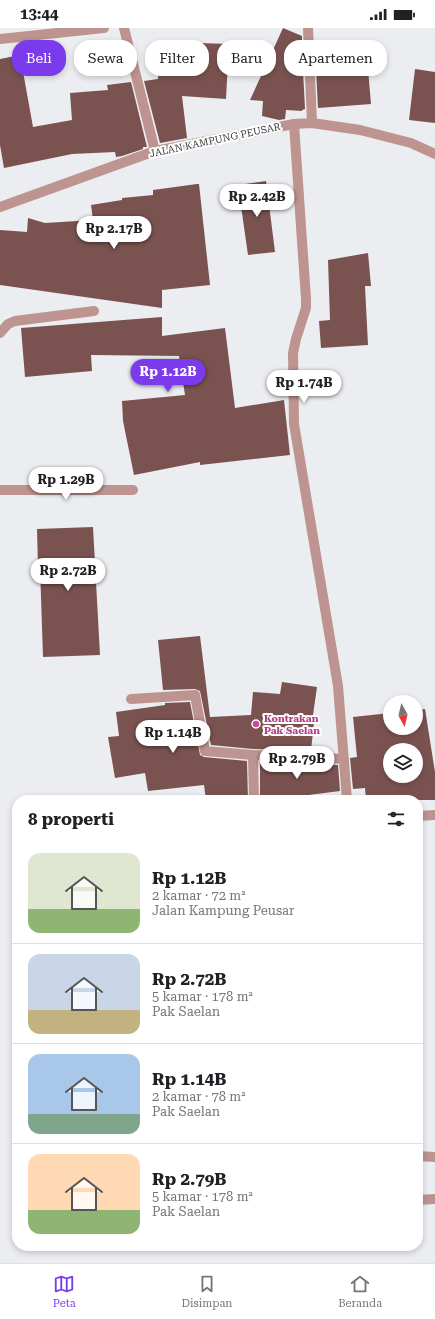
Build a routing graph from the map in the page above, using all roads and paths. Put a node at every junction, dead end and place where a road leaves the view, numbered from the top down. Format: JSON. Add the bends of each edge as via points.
{"nodes":[{"id":1,"x":104,"y":28,"type":"edge"},
{"id":2,"x":124,"y":28,"type":"edge"},
{"id":3,"x":308,"y":28,"type":"edge"},
{"id":4,"x":0,"y":39,"type":"edge"},
{"id":5,"x":312,"y":123,"type":"junction"},
{"id":6,"x":294,"y":124,"type":"junction"},
{"id":7,"x":155,"y":151,"type":"junction"},
{"id":8,"x":435,"y":154,"type":"edge"},
{"id":9,"x":0,"y":207,"type":"edge"},
{"id":10,"x":94,"y":311,"type":"dead end"},
{"id":11,"x":0,"y":333,"type":"edge"},
{"id":12,"x":0,"y":490,"type":"edge"},
{"id":13,"x":133,"y":490,"type":"dead end"},
{"id":14,"x":131,"y":698,"type":"dead end"},
{"id":15,"x":253,"y":755,"type":"junction"},
{"id":16,"x":344,"y":759,"type":"junction"},
{"id":17,"x":254,"y":795,"type":"edge"},
{"id":18,"x":347,"y":795,"type":"edge"},
{"id":19,"x":435,"y":815,"type":"edge"},
{"id":20,"x":423,"y":816,"type":"edge"},
{"id":21,"x":423,"y":1156,"type":"edge"},
{"id":22,"x":435,"y":1157,"type":"edge"},
{"id":23,"x":435,"y":1199,"type":"edge"},
{"id":24,"x":423,"y":1200,"type":"edge"}],
"edges":[{"from":1,"to":4,"type":"street"},
{"from":2,"to":7,"type":"street"},
{"from":3,"to":5,"type":"street"},
{"from":5,"to":6,"type":"street","name":"JALAN KAMPUNG PEUSAR"},
{"from":5,"to":8,"type":"street","name":"JALAN KAMPUNG PEUSAR","via":[[360,130],[404,141]]},
{"from":6,"to":7,"type":"street","name":"JALAN KAMPUNG PEUSAR"},
{"from":6,"to":16,"type":"street","via":[[306,308],[293,353],[294,424],[338,686]]},
{"from":7,"to":9,"type":"street","name":"JALAN KAMPUNG PEUSAR"},
{"from":10,"to":11,"type":"street","via":[[15,321],[8,324]]},
{"from":12,"to":13,"type":"street"},
{"from":14,"to":15,"type":"street","via":[[195,696],[205,751]]},
{"from":15,"to":16,"type":"street"},
{"from":15,"to":17,"type":"street"},
{"from":16,"to":18,"type":"street"},
{"from":19,"to":20,"type":"street"},
{"from":21,"to":22,"type":"street"},
{"from":23,"to":24,"type":"street"}]}
